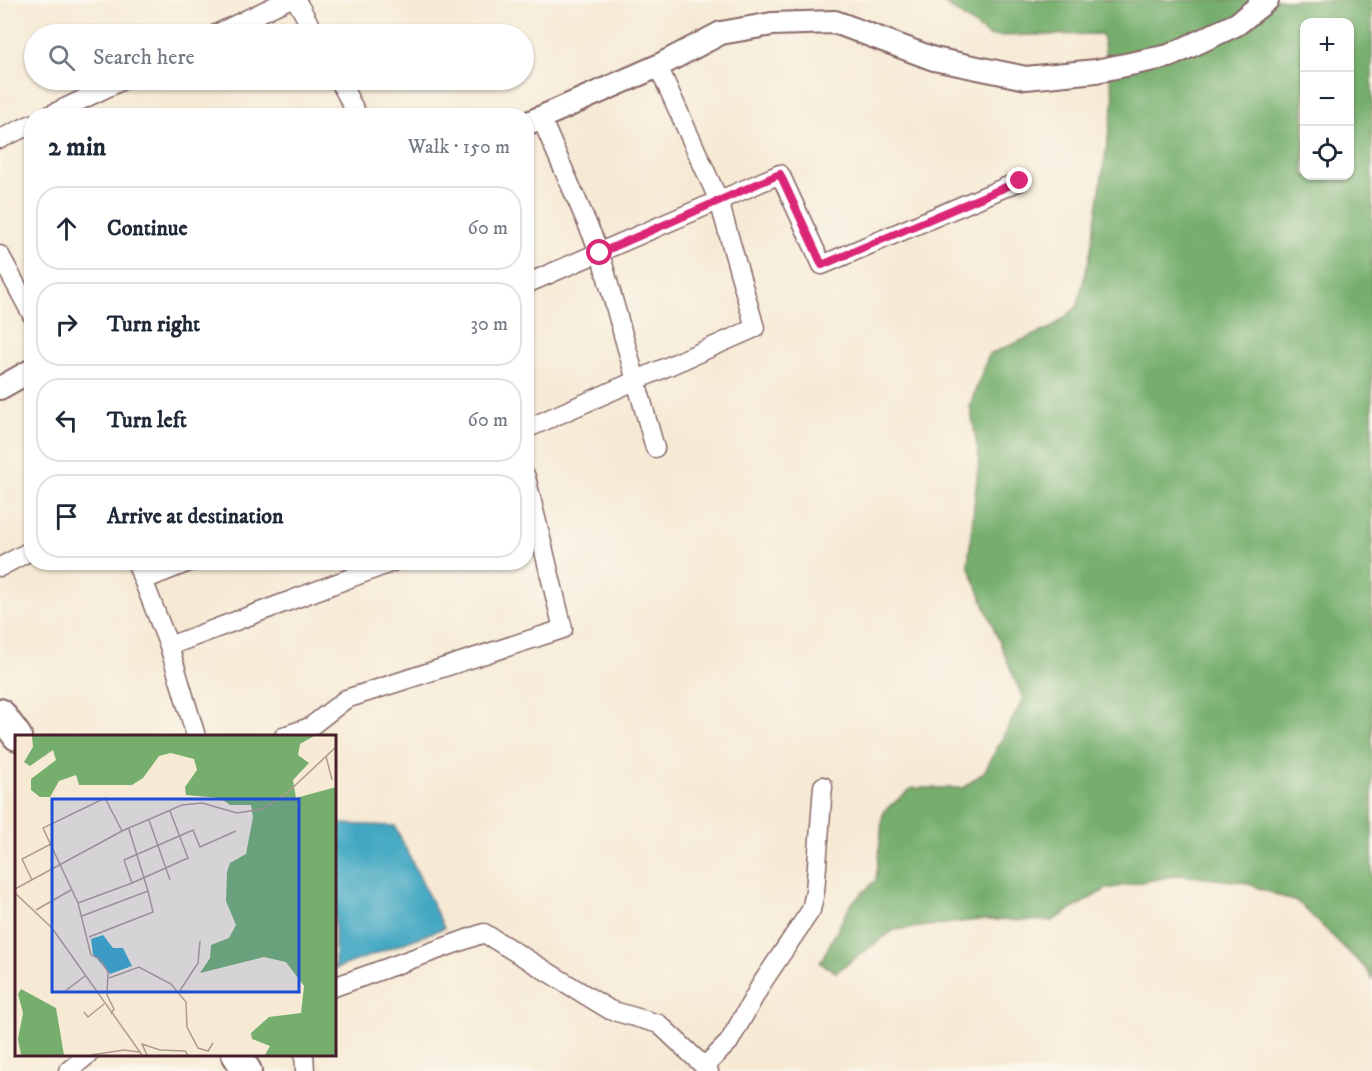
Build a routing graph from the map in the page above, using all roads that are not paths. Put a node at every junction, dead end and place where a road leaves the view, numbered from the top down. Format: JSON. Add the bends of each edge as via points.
{"nodes":[{"id":1,"x":287,"y":0,"type":"edge"},
{"id":2,"x":296,"y":0,"type":"edge"},
{"id":3,"x":1267,"y":0,"type":"edge"},
{"id":4,"x":237,"y":24,"type":"edge"},
{"id":5,"x":309,"y":24,"type":"edge"},
{"id":6,"x":657,"y":66,"type":"junction"},
{"id":7,"x":102,"y":90,"type":"edge"},
{"id":8,"x":344,"y":90,"type":"edge"},
{"id":9,"x":65,"y":108,"type":"edge"},
{"id":10,"x":354,"y":108,"type":"edge"},
{"id":11,"x":534,"y":121,"type":"edge"},
{"id":12,"x":24,"y":128,"type":"edge"},
{"id":13,"x":0,"y":139,"type":"edge"},
{"id":14,"x":1020,"y":181,"type":"dead end"},
{"id":15,"x":719,"y":201,"type":"junction"},
{"id":16,"x":600,"y":253,"type":"junction"},
{"id":17,"x":0,"y":255,"type":"edge"},
{"id":18,"x":534,"y":281,"type":"edge"},
{"id":19,"x":24,"y":300,"type":"edge"},
{"id":20,"x":24,"y":374,"type":"edge"},
{"id":21,"x":636,"y":381,"type":"junction"},
{"id":22,"x":0,"y":388,"type":"edge"},
{"id":23,"x":534,"y":426,"type":"edge"},
{"id":24,"x":655,"y":448,"type":"dead end"},
{"id":25,"x":534,"y":526,"type":"edge"},
{"id":26,"x":24,"y":554,"type":"edge"},
{"id":27,"x":0,"y":567,"type":"edge"},
{"id":28,"x":140,"y":570,"type":"edge"},
{"id":29,"x":169,"y":570,"type":"edge"},
{"id":30,"x":372,"y":570,"type":"edge"},
{"id":31,"x":144,"y":580,"type":"junction"},
{"id":32,"x":169,"y":646,"type":"junction"},
{"id":33,"x":0,"y":713,"type":"edge"},
{"id":34,"x":15,"y":735,"type":"edge"},
{"id":35,"x":196,"y":735,"type":"edge"},
{"id":36,"x":287,"y":735,"type":"edge"},
{"id":37,"x":823,"y":786,"type":"dead end"},
{"id":38,"x":336,"y":986,"type":"edge"},
{"id":39,"x":87,"y":1056,"type":"edge"},
{"id":40,"x":237,"y":1056,"type":"edge"},
{"id":41,"x":304,"y":1056,"type":"edge"},
{"id":42,"x":706,"y":1069,"type":"edge"},
{"id":43,"x":68,"y":1071,"type":"edge"},
{"id":44,"x":248,"y":1071,"type":"edge"},
{"id":45,"x":305,"y":1071,"type":"edge"}],
"edges":[{"from":1,"to":4,"type":"street"},
{"from":2,"to":5,"type":"street"},
{"from":3,"to":6,"type":"street","via":[[1237,24],[1169,56],[1096,71],[1026,78],[934,59],[835,22],[772,24],[721,33]]},
{"from":6,"to":11,"type":"street"},
{"from":6,"to":15,"type":"street"},
{"from":7,"to":9,"type":"street"},
{"from":8,"to":10,"type":"street"},
{"from":11,"to":16,"type":"street"},
{"from":12,"to":13,"type":"street"},
{"from":14,"to":15,"type":"street","via":[[822,265],[780,174]]},
{"from":15,"to":16,"type":"street"},
{"from":15,"to":21,"type":"street","via":[[754,328]]},
{"from":16,"to":18,"type":"street"},
{"from":16,"to":21,"type":"street"},
{"from":17,"to":19,"type":"street"},
{"from":20,"to":22,"type":"street"},
{"from":21,"to":23,"type":"street"},
{"from":21,"to":24,"type":"street"},
{"from":25,"to":36,"type":"street","via":[[563,629],[345,699],[310,727]]},
{"from":26,"to":27,"type":"street"},
{"from":28,"to":31,"type":"street"},
{"from":29,"to":31,"type":"street"},
{"from":30,"to":32,"type":"street"},
{"from":31,"to":32,"type":"street"},
{"from":32,"to":35,"type":"street"},
{"from":33,"to":34,"type":"main road"},
{"from":37,"to":42,"type":"street","via":[[811,910],[762,983],[729,1042]]},
{"from":38,"to":42,"type":"street","via":[[484,933],[610,1010],[659,1024]]},
{"from":39,"to":43,"type":"street"},
{"from":40,"to":44,"type":"main road"},
{"from":41,"to":45,"type":"street"}]}
